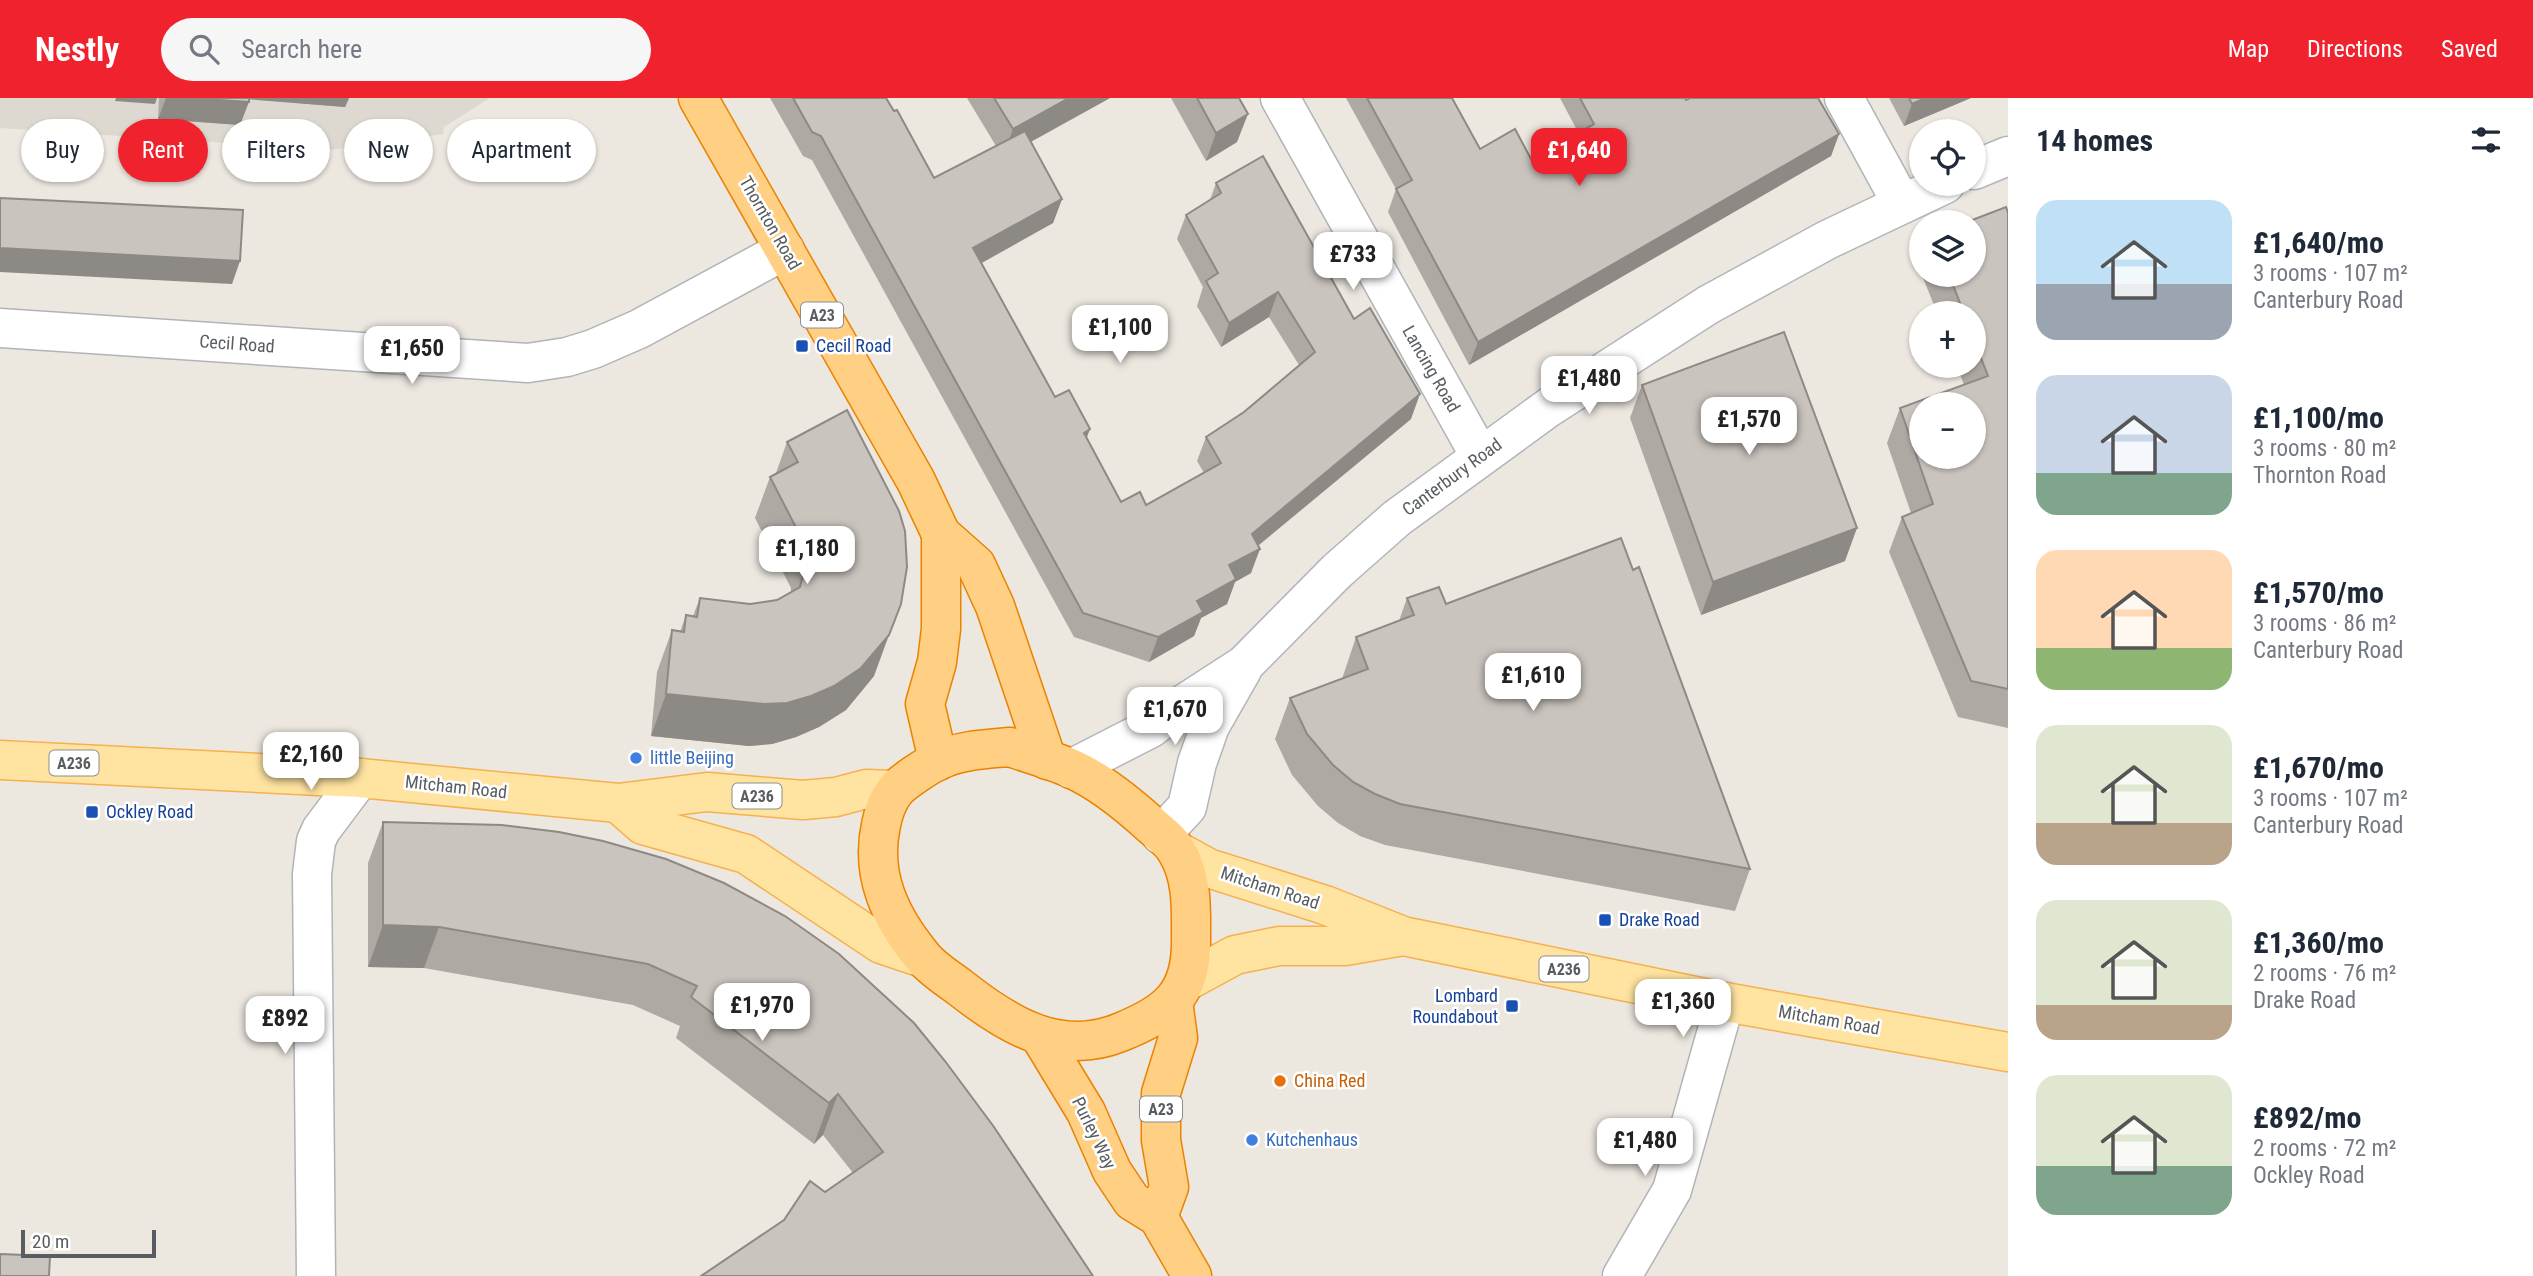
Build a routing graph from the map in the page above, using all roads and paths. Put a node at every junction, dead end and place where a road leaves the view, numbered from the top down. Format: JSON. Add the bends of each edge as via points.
{"nodes":[{"id":1,"x":698,"y":98,"type":"edge"},
{"id":2,"x":1280,"y":98,"type":"edge"},
{"id":3,"x":1844,"y":98,"type":"edge"},
{"id":4,"x":2008,"y":156,"type":"edge"},
{"id":5,"x":1986,"y":165,"type":"edge"},
{"id":6,"x":1919,"y":196,"type":"edge"},
{"id":7,"x":1902,"y":204,"type":"junction"},
{"id":8,"x":785,"y":250,"type":"junction"},
{"id":9,"x":0,"y":328,"type":"edge"},
{"id":10,"x":1480,"y":456,"type":"junction"},
{"id":11,"x":941,"y":534,"type":"junction"},
{"id":12,"x":1244,"y":665,"type":"junction"},
{"id":13,"x":0,"y":760,"type":"edge"},
{"id":14,"x":938,"y":760,"type":"junction"},
{"id":15,"x":1059,"y":764,"type":"junction"},
{"id":16,"x":360,"y":778,"type":"junction"},
{"id":17,"x":895,"y":790,"type":"junction"},
{"id":18,"x":618,"y":803,"type":"junction"},
{"id":19,"x":1169,"y":843,"type":"junction"},
{"id":20,"x":1403,"y":936,"type":"junction"},
{"id":21,"x":923,"y":958,"type":"junction"},
{"id":22,"x":1180,"y":991,"type":"junction"},
{"id":23,"x":1725,"y":1002,"type":"junction"},
{"id":24,"x":1041,"y":1038,"type":"junction"},
{"id":25,"x":2008,"y":1052,"type":"edge"},
{"id":26,"x":1158,"y":1217,"type":"junction"},
{"id":27,"x":316,"y":1276,"type":"edge"},
{"id":28,"x":1192,"y":1276,"type":"edge"},
{"id":29,"x":1622,"y":1276,"type":"edge"}],
"edges":[{"from":1,"to":8,"type":"highway","name":"Thornton Road","number":"A23"},
{"from":2,"to":10,"type":"street","name":"Lancing Road"},
{"from":3,"to":7,"type":"street"},
{"from":4,"to":5,"type":"street"},
{"from":6,"to":7,"type":"street","name":"Canterbury Road"},
{"from":7,"to":10,"type":"street","name":"Canterbury Road","via":[[1708,305]]},
{"from":8,"to":9,"type":"street","name":"Cecil Road","via":[[639,329],[567,357],[528,363]]},
{"from":8,"to":11,"type":"highway","name":"Thornton Road","number":"A23","via":[[916,481]]},
{"from":10,"to":12,"type":"street","name":"Canterbury Road","via":[[1397,518]]},
{"from":11,"to":14,"type":"highway","name":"Thornton Road","number":"A23","via":[[941,629],[925,704]]},
{"from":11,"to":15,"type":"highway","name":"Thornton Road","number":"A23","via":[[976,565]]},
{"from":12,"to":15,"type":"street","name":"Canterbury Road","via":[[1151,728]]},
{"from":12,"to":19,"type":"street","name":"Canterbury Road","via":[[1210,726],[1187,807]]},
{"from":13,"to":16,"type":"main road","name":"Mitcham Road","number":"A236"},
{"from":14,"to":15,"type":"highway","via":[[1010,747]]},
{"from":14,"to":17,"type":"highway"},
{"from":15,"to":19,"type":"highway","via":[[1125,802]]},
{"from":16,"to":18,"type":"main road","name":"Mitcham Road","number":"A236"},
{"from":16,"to":27,"type":"street","via":[[321,830],[312,874]]},
{"from":17,"to":18,"type":"main road","name":"Mitcham Road","number":"A236","via":[[866,789],[803,800],[707,792]]},
{"from":17,"to":21,"type":"highway","via":[[876,848],[890,910]]},
{"from":18,"to":21,"type":"main road","via":[[643,825],[746,854],[881,944]]},
{"from":19,"to":20,"type":"main road","name":"Mitcham Road","number":"A236","via":[[1208,868],[1325,905]]},
{"from":19,"to":22,"type":"highway","via":[[1188,879],[1191,911],[1191,953]]},
{"from":20,"to":22,"type":"main road","name":"Mitcham Road","number":"A236","via":[[1345,946],[1279,946],[1235,955]]},
{"from":20,"to":23,"type":"main road","name":"Mitcham Road","number":"A236"},
{"from":21,"to":24,"type":"highway","via":[[992,1013]]},
{"from":22,"to":24,"type":"highway","via":[[1147,1022],[1112,1036],[1075,1041]]},
{"from":22,"to":26,"type":"highway","number":"A23","via":[[1178,1038],[1161,1093],[1161,1140],[1169,1187]]},
{"from":23,"to":25,"type":"main road","name":"Mitcham Road","number":"A236"},
{"from":23,"to":29,"type":"street","via":[[1672,1191]]},
{"from":24,"to":26,"type":"highway","name":"Purley Way","via":[[1132,1202]]},
{"from":26,"to":28,"type":"highway","name":"Purley Way"}]}
